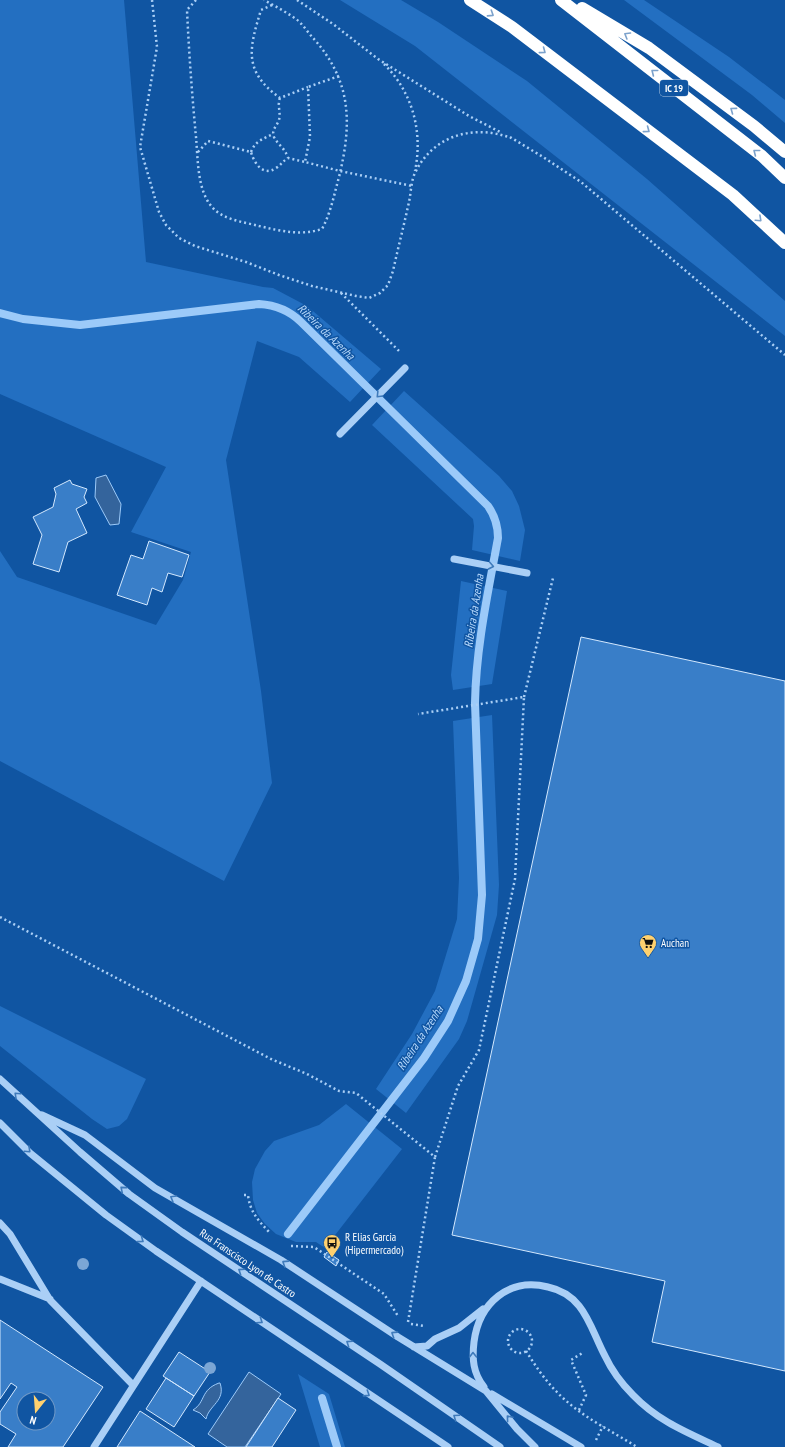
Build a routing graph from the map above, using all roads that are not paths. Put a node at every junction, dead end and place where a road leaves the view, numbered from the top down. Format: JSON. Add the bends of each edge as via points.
{"nodes":[{"id":1,"x":470,"y":0,"type":"edge"},
{"id":2,"x":561,"y":0,"type":"edge"},
{"id":3,"x":569,"y":0,"type":"edge"},
{"id":4,"x":785,"y":152,"type":"edge"},
{"id":5,"x":785,"y":178,"type":"edge"},
{"id":6,"x":785,"y":243,"type":"edge"},
{"id":7,"x":405,"y":368,"type":"dead end"},
{"id":8,"x":340,"y":434,"type":"dead end"},
{"id":9,"x":454,"y":559,"type":"dead end"},
{"id":10,"x":527,"y":573,"type":"dead end"},
{"id":11,"x":0,"y":1078,"type":"edge"},
{"id":12,"x":35,"y":1111,"type":"junction"},
{"id":13,"x":0,"y":1123,"type":"edge"},
{"id":14,"x":0,"y":1223,"type":"edge"},
{"id":15,"x":0,"y":1279,"type":"edge"},
{"id":16,"x":201,"y":1281,"type":"junction"},
{"id":17,"x":50,"y":1300,"type":"junction"},
{"id":18,"x":487,"y":1307,"type":"junction"},
{"id":19,"x":414,"y":1347,"type":"junction"},
{"id":20,"x":133,"y":1385,"type":"junction"},
{"id":21,"x":486,"y":1390,"type":"junction"},
{"id":22,"x":94,"y":1447,"type":"edge"},
{"id":23,"x":448,"y":1447,"type":"edge"},
{"id":24,"x":500,"y":1447,"type":"edge"},
{"id":25,"x":535,"y":1447,"type":"edge"},
{"id":26,"x":581,"y":1447,"type":"edge"},
{"id":27,"x":718,"y":1447,"type":"edge"}],
"edges":[{"from":1,"to":6,"type":"highway","one_way":true,"via":[[512,27],[733,195]]},
{"from":5,"to":2,"type":"highway","number":"IC 19","one_way":true,"via":[[762,156]]},
{"from":4,"to":3,"type":"highway","one_way":true,"via":[[649,48]]},
{"from":7,"to":8,"type":"street","one_way":true},
{"from":9,"to":10,"type":"street","one_way":true},
{"from":12,"to":11,"type":"street","name":"Rua Franscisco Lyon de Castro","one_way":true},
{"from":19,"to":12,"type":"street","one_way":true,"via":[[281,1260],[155,1188],[85,1135]]},
{"from":24,"to":12,"type":"street","name":"Rua Franscisco Lyon de Castro","one_way":true,"via":[[152,1211],[123,1189]]},
{"from":13,"to":16,"type":"street","one_way":true,"via":[[30,1152],[106,1215]]},
{"from":14,"to":17,"type":"street","via":[[10,1234]]},
{"from":15,"to":17,"type":"street"},
{"from":16,"to":20,"type":"street"},
{"from":16,"to":23,"type":"street","one_way":true},
{"from":17,"to":20,"type":"street"},
{"from":18,"to":19,"type":"street","via":[[459,1328],[435,1339],[427,1346]]},
{"from":21,"to":18,"type":"street","one_way":true,"via":[[474,1369],[472,1355],[477,1325]]},
{"from":18,"to":27,"type":"street","via":[[510,1289],[530,1284],[560,1290],[577,1302],[588,1319],[605,1357],[618,1378],[634,1396],[651,1412],[671,1425]]},
{"from":19,"to":21,"type":"street"},
{"from":20,"to":22,"type":"street"},
{"from":25,"to":21,"type":"street","one_way":true},
{"from":21,"to":26,"type":"street"}]}
